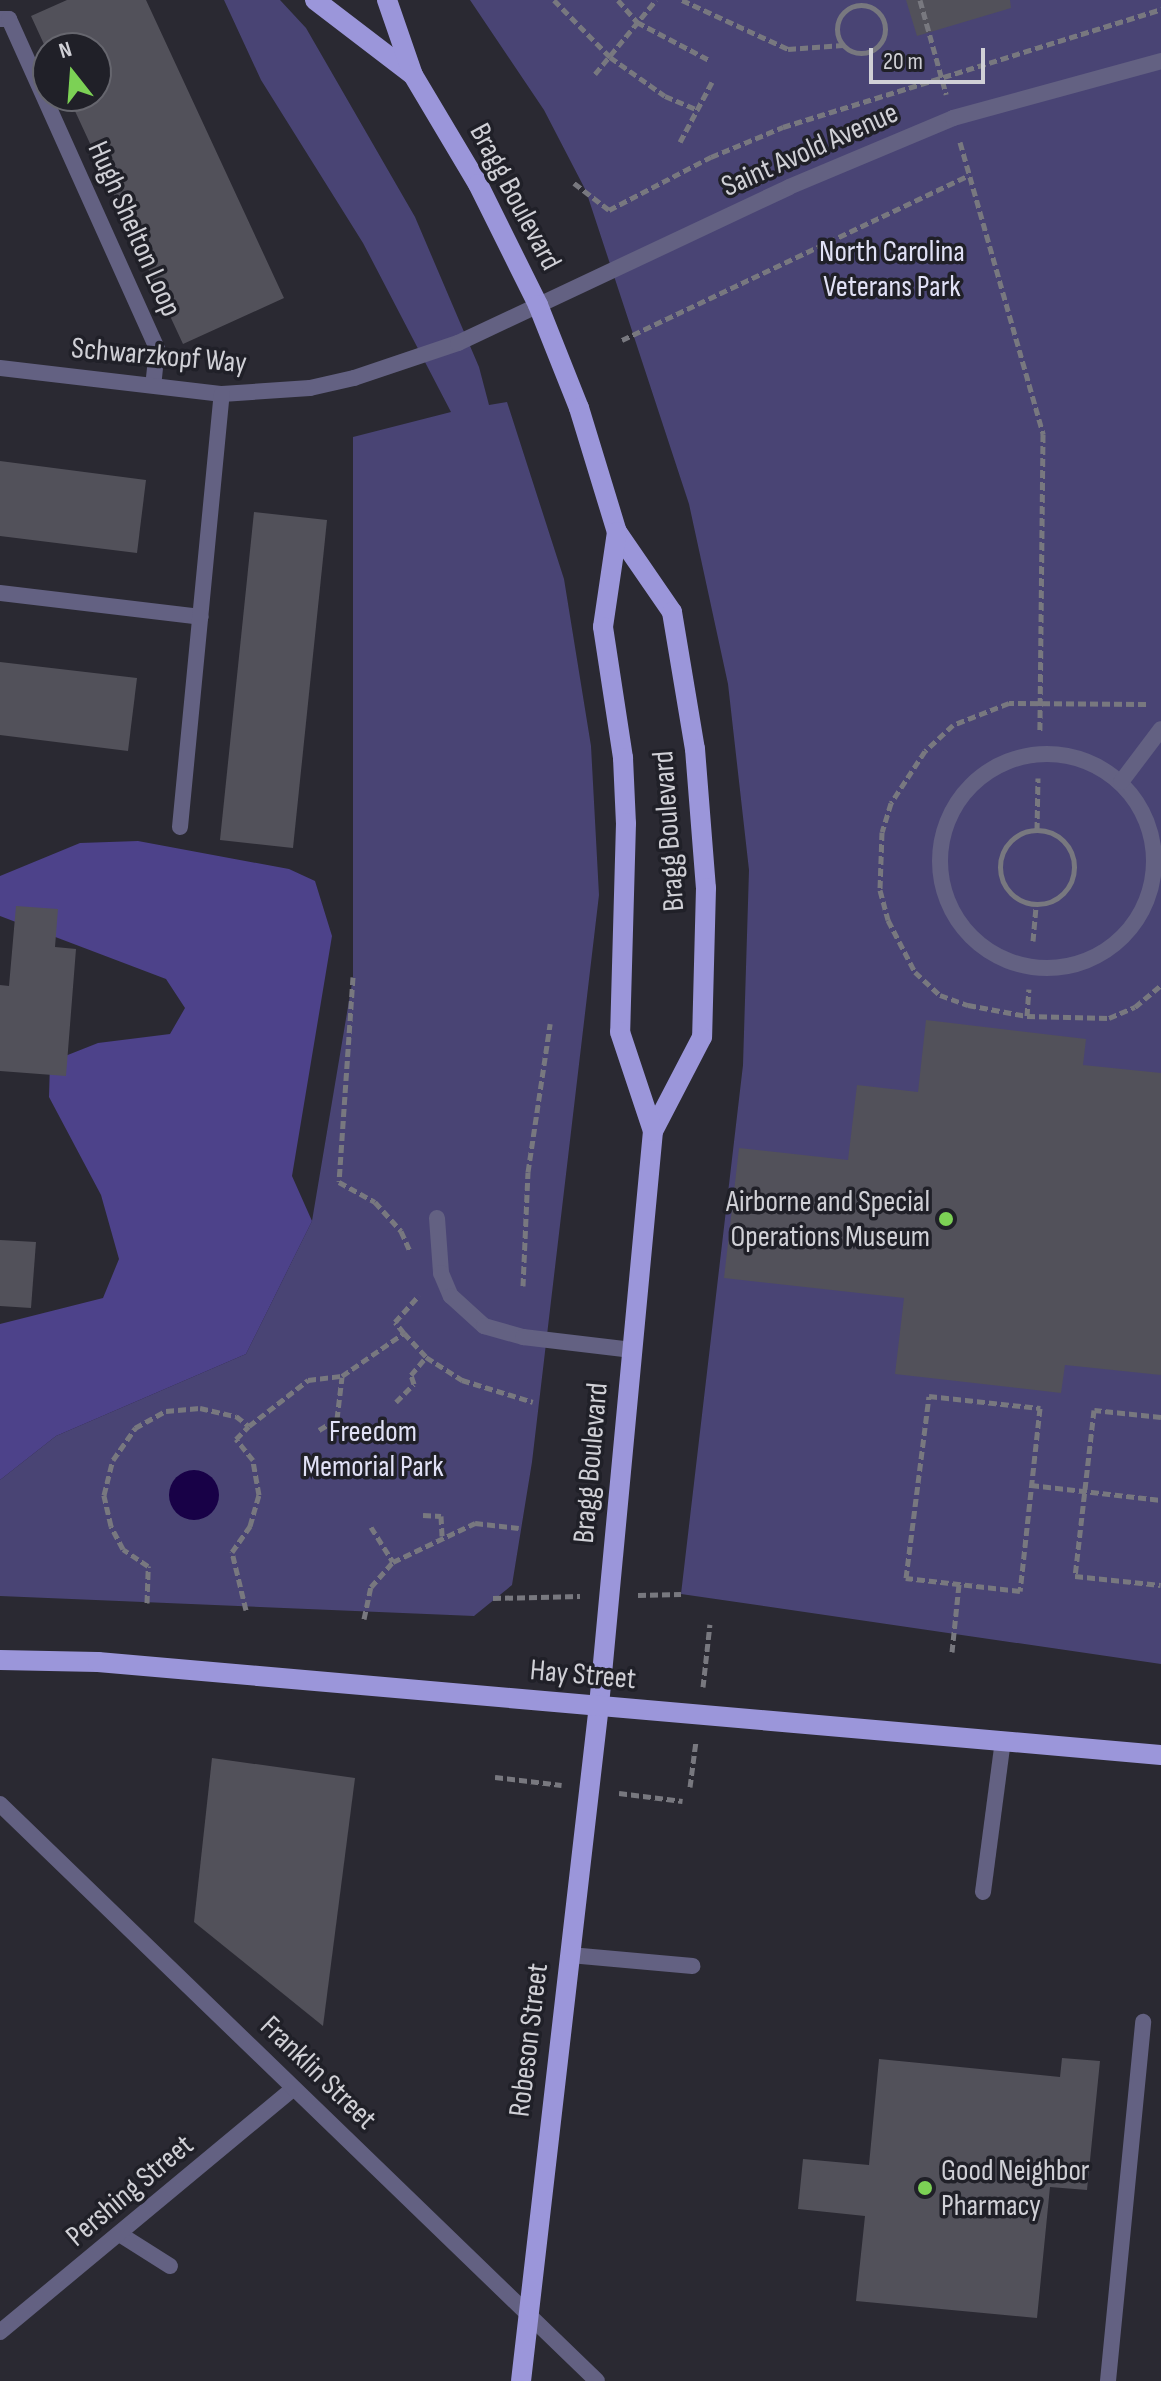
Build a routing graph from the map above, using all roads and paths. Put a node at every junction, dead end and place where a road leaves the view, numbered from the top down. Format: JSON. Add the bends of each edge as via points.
{"nodes":[{"id":1,"x":315,"y":0,"type":"edge"},
{"id":2,"x":387,"y":0,"type":"edge"},
{"id":3,"x":554,"y":0,"type":"edge"},
{"id":4,"x":618,"y":0,"type":"edge"},
{"id":5,"x":656,"y":0,"type":"edge"},
{"id":6,"x":682,"y":0,"type":"edge"},
{"id":7,"x":850,"y":0,"type":"edge"},
{"id":8,"x":920,"y":0,"type":"edge"},
{"id":9,"x":851,"y":8,"type":"junction"},
{"id":10,"x":1161,"y":9,"type":"edge"},
{"id":11,"x":0,"y":19,"type":"edge"},
{"id":12,"x":637,"y":22,"type":"junction"},
{"id":13,"x":843,"y":45,"type":"junction"},
{"id":14,"x":610,"y":57,"type":"junction"},
{"id":15,"x":709,"y":60,"type":"dead end"},
{"id":16,"x":1161,"y":61,"type":"edge"},
{"id":17,"x":595,"y":74,"type":"dead end"},
{"id":18,"x":940,"y":74,"type":"junction"},
{"id":19,"x":413,"y":75,"type":"junction"},
{"id":20,"x":712,"y":82,"type":"dead end"},
{"id":21,"x":698,"y":110,"type":"junction"},
{"id":22,"x":953,"y":118,"type":"junction"},
{"id":23,"x":680,"y":142,"type":"dead end"},
{"id":24,"x":969,"y":175,"type":"junction"},
{"id":25,"x":574,"y":183,"type":"dead end"},
{"id":26,"x":538,"y":305,"type":"junction"},
{"id":27,"x":622,"y":340,"type":"dead end"},
{"id":28,"x":0,"y":368,"type":"edge"},
{"id":29,"x":153,"y":385,"type":"junction"},
{"id":30,"x":222,"y":394,"type":"junction"},
{"id":31,"x":617,"y":532,"type":"junction"},
{"id":32,"x":0,"y":593,"type":"edge"},
{"id":33,"x":201,"y":617,"type":"junction"},
{"id":34,"x":1040,"y":701,"type":"junction"},
{"id":35,"x":1147,"y":704,"type":"dead end"},
{"id":36,"x":1161,"y":729,"type":"edge"},
{"id":37,"x":1040,"y":733,"type":"dead end"},
{"id":38,"x":1038,"y":778,"type":"dead end"},
{"id":39,"x":1121,"y":782,"type":"junction"},
{"id":40,"x":180,"y":827,"type":"dead end"},
{"id":41,"x":1037,"y":830,"type":"junction"},
{"id":42,"x":1036,"y":904,"type":"junction"},
{"id":43,"x":1033,"y":941,"type":"dead end"},
{"id":44,"x":353,"y":977,"type":"dead end"},
{"id":45,"x":1161,"y":985,"type":"edge"},
{"id":46,"x":1029,"y":989,"type":"dead end"},
{"id":47,"x":1027,"y":1016,"type":"junction"},
{"id":48,"x":550,"y":1024,"type":"dead end"},
{"id":49,"x":653,"y":1131,"type":"junction"},
{"id":50,"x":437,"y":1218,"type":"dead end"},
{"id":51,"x":414,"y":1261,"type":"dead end"},
{"id":52,"x":418,"y":1286,"type":"dead end"},
{"id":53,"x":523,"y":1286,"type":"dead end"},
{"id":54,"x":404,"y":1333,"type":"junction"},
{"id":55,"x":632,"y":1350,"type":"junction"},
{"id":56,"x":426,"y":1357,"type":"junction"},
{"id":57,"x":342,"y":1376,"type":"junction"},
{"id":58,"x":396,"y":1402,"type":"dead end"},
{"id":59,"x":533,"y":1402,"type":"dead end"},
{"id":60,"x":1161,"y":1417,"type":"edge"},
{"id":61,"x":249,"y":1426,"type":"junction"},
{"id":62,"x":319,"y":1430,"type":"dead end"},
{"id":63,"x":1031,"y":1485,"type":"junction"},
{"id":64,"x":1085,"y":1491,"type":"junction"},
{"id":65,"x":1161,"y":1500,"type":"edge"},
{"id":66,"x":423,"y":1515,"type":"dead end"},
{"id":67,"x":371,"y":1527,"type":"dead end"},
{"id":68,"x":519,"y":1528,"type":"dead end"},
{"id":69,"x":442,"y":1537,"type":"junction"},
{"id":70,"x":393,"y":1562,"type":"junction"},
{"id":71,"x":959,"y":1584,"type":"junction"},
{"id":72,"x":1161,"y":1585,"type":"edge"},
{"id":73,"x":147,"y":1603,"type":"dead end"},
{"id":74,"x":246,"y":1610,"type":"dead end"},
{"id":75,"x":364,"y":1619,"type":"dead end"},
{"id":76,"x":952,"y":1652,"type":"dead end"},
{"id":77,"x":0,"y":1660,"type":"edge"},
{"id":78,"x":599,"y":1705,"type":"junction"},
{"id":79,"x":1003,"y":1741,"type":"junction"},
{"id":80,"x":1161,"y":1755,"type":"edge"},
{"id":81,"x":0,"y":1804,"type":"edge"},
{"id":82,"x":983,"y":1892,"type":"dead end"},
{"id":83,"x":570,"y":1955,"type":"junction"},
{"id":84,"x":693,"y":1966,"type":"dead end"},
{"id":85,"x":1143,"y":2022,"type":"dead end"},
{"id":86,"x":293,"y":2089,"type":"junction"},
{"id":87,"x":121,"y":2235,"type":"junction"},
{"id":88,"x":170,"y":2266,"type":"dead end"},
{"id":89,"x":527,"y":2315,"type":"junction"},
{"id":90,"x":0,"y":2332,"type":"edge"},
{"id":91,"x":521,"y":2381,"type":"edge"},
{"id":92,"x":597,"y":2381,"type":"edge"},
{"id":93,"x":1108,"y":2381,"type":"edge"}],
"edges":[{"from":1,"to":19,"type":"main road","name":"Bragg Boulevard"},
{"from":2,"to":19,"type":"main road","name":"Bragg Boulevard"},
{"from":3,"to":14,"type":"path"},
{"from":4,"to":12,"type":"path"},
{"from":5,"to":12,"type":"path"},
{"from":6,"to":13,"type":"path","via":[[788,49]]},
{"from":7,"to":9,"type":"path"},
{"from":8,"to":18,"type":"path"},
{"from":9,"to":13,"type":"path","via":[[837,29]]},
{"from":9,"to":13,"type":"path","via":[[879,13],[885,35],[866,53]]},
{"from":10,"to":18,"type":"path"},
{"from":11,"to":29,"type":"street","name":"Hugh Shelton Loop","via":[[9,19],[157,349]]},
{"from":12,"to":14,"type":"path"},
{"from":12,"to":15,"type":"path"},
{"from":14,"to":17,"type":"path"},
{"from":14,"to":21,"type":"path","via":[[665,96]]},
{"from":16,"to":22,"type":"street","name":"Saint Avold Avenue"},
{"from":18,"to":22,"type":"path"},
{"from":18,"to":25,"type":"path","via":[[768,133],[609,210]]},
{"from":19,"to":26,"type":"main road","name":"Bragg Boulevard","via":[[478,184]]},
{"from":20,"to":21,"type":"path"},
{"from":21,"to":23,"type":"path"},
{"from":22,"to":24,"type":"path"},
{"from":22,"to":26,"type":"street","name":"Saint Avold Avenue","via":[[789,187]]},
{"from":24,"to":27,"type":"path"},
{"from":24,"to":34,"type":"path","via":[[1043,434]]},
{"from":26,"to":30,"type":"street","name":"Schwarzkopf Way","via":[[458,343],[354,378],[310,388]]},
{"from":26,"to":31,"type":"main road","name":"Bragg Boulevard","via":[[579,408]]},
{"from":28,"to":29,"type":"street","name":"Schwarzkopf Way"},
{"from":29,"to":30,"type":"street","name":"Schwarzkopf Way"},
{"from":30,"to":33,"type":"street"},
{"from":31,"to":49,"type":"main road","name":"Bragg Boulevard","via":[[603,627],[623,758],[626,823],[620,1032]]},
{"from":31,"to":49,"type":"main road","name":"Bragg Boulevard","via":[[672,612],[695,749],[706,888],[702,1037]]},
{"from":32,"to":33,"type":"street"},
{"from":33,"to":40,"type":"street"},
{"from":34,"to":35,"type":"path"},
{"from":34,"to":37,"type":"path"},
{"from":34,"to":47,"type":"path","via":[[978,713],[935,740],[891,803],[879,856],[888,920],[915,972],[940,995]]},
{"from":36,"to":39,"type":"street"},
{"from":38,"to":41,"type":"path"},
{"from":39,"to":39,"type":"street","via":[[1083,759],[1039,754],[997,766],[962,794],[950,813],[939,857],[947,901],[972,938],[1010,961],[1055,968],[1099,955],[1117,942],[1145,906],[1155,862],[1146,817]]},
{"from":41,"to":42,"type":"path","via":[[1007,846],[1001,869],[1010,892]]},
{"from":41,"to":42,"type":"path","via":[[1061,839],[1074,859],[1074,871],[1064,892]]},
{"from":42,"to":43,"type":"path"},
{"from":44,"to":51,"type":"path","via":[[339,1182],[375,1202],[401,1231]]},
{"from":45,"to":47,"type":"path","via":[[1135,1007],[1109,1018]]},
{"from":46,"to":47,"type":"path"},
{"from":48,"to":53,"type":"path","via":[[528,1172]]},
{"from":49,"to":55,"type":"main road","name":"Bragg Boulevard"},
{"from":50,"to":55,"type":"street","via":[[441,1273],[451,1296],[484,1326],[532,1338]]},
{"from":52,"to":54,"type":"path","via":[[420,1299],[395,1322]]},
{"from":54,"to":56,"type":"path"},
{"from":54,"to":57,"type":"path"},
{"from":55,"to":78,"type":"main road","name":"Bragg Boulevard"},
{"from":56,"to":58,"type":"path","via":[[411,1375],[414,1384]]},
{"from":56,"to":59,"type":"path","via":[[462,1380]]},
{"from":57,"to":61,"type":"path","via":[[308,1380]]},
{"from":57,"to":62,"type":"path","via":[[337,1419]]},
{"from":60,"to":64,"type":"path","via":[[1094,1410]]},
{"from":61,"to":73,"type":"path","via":[[236,1416],[200,1408],[166,1411],[135,1428],[113,1460],[104,1495],[111,1526],[123,1549],[148,1566]]},
{"from":61,"to":74,"type":"path","via":[[236,1439],[253,1460],[259,1495],[250,1526],[232,1552]]},
{"from":63,"to":64,"type":"path"},
{"from":63,"to":71,"type":"path","via":[[1020,1591]]},
{"from":63,"to":71,"type":"path","via":[[1040,1408],[929,1396],[906,1578]]},
{"from":64,"to":65,"type":"path"},
{"from":64,"to":72,"type":"path","via":[[1075,1576]]},
{"from":66,"to":69,"type":"path","via":[[441,1516]]},
{"from":67,"to":70,"type":"path"},
{"from":68,"to":69,"type":"path","via":[[475,1523]]},
{"from":69,"to":70,"type":"path"},
{"from":70,"to":75,"type":"path","via":[[371,1587]]},
{"from":71,"to":76,"type":"path"},
{"from":77,"to":78,"type":"main road","name":"Hay Street","via":[[98,1662]]},
{"from":78,"to":79,"type":"main road","name":"Hay Street"},
{"from":78,"to":83,"type":"main road","name":"Robeson Street"},
{"from":79,"to":80,"type":"main road","name":"Hay Street"},
{"from":79,"to":82,"type":"street"},
{"from":81,"to":86,"type":"street","name":"Franklin Street"},
{"from":83,"to":84,"type":"street"},
{"from":83,"to":89,"type":"main road","name":"Robeson Street"},
{"from":85,"to":93,"type":"street"},
{"from":86,"to":87,"type":"street","name":"Pershing Street"},
{"from":86,"to":89,"type":"street","name":"Franklin Street"},
{"from":87,"to":88,"type":"street"},
{"from":87,"to":90,"type":"street","name":"Pershing Street"},
{"from":89,"to":91,"type":"main road","name":"Robeson Street"},
{"from":89,"to":92,"type":"street","name":"Franklin Street"}]}
